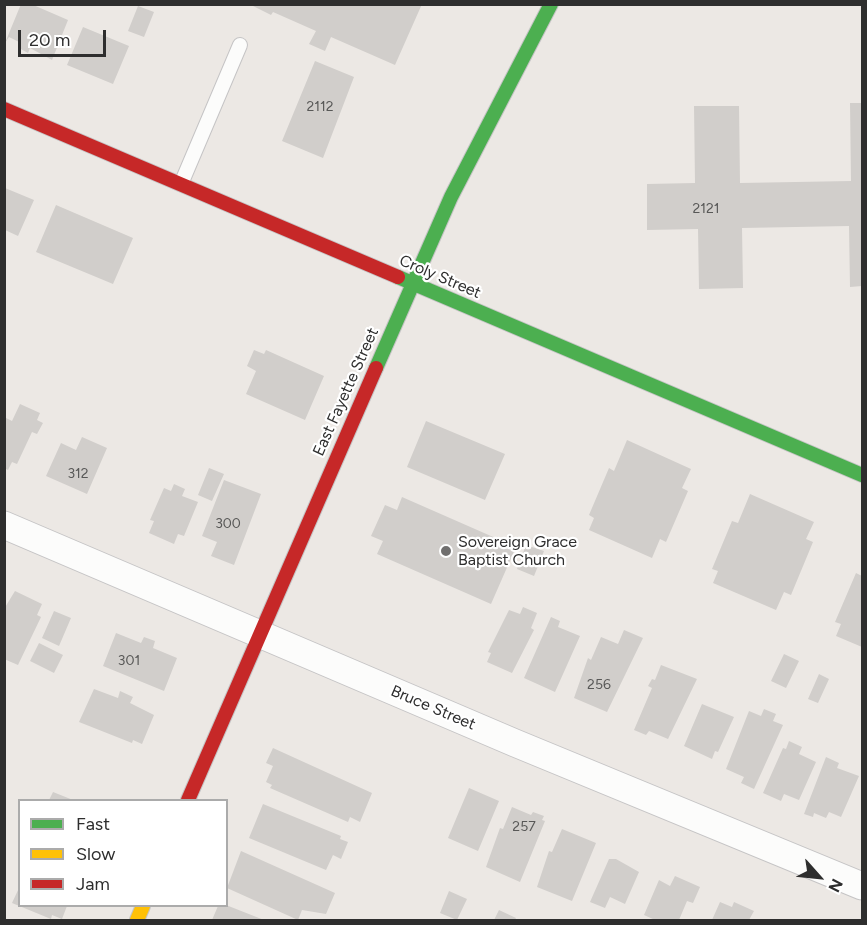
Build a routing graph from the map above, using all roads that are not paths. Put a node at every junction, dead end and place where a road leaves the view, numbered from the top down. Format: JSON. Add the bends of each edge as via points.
{"nodes":[{"id":1,"x":552,"y":4,"type":"edge"},
{"id":2,"x":240,"y":45,"type":"dead end"},
{"id":3,"x":4,"y":109,"type":"edge"},
{"id":4,"x":182,"y":184,"type":"junction"},
{"id":5,"x":412,"y":283,"type":"junction"},
{"id":6,"x":862,"y":475,"type":"edge"},
{"id":7,"x":4,"y":525,"type":"edge"},
{"id":8,"x":259,"y":634,"type":"junction"},
{"id":9,"x":189,"y":799,"type":"edge"},
{"id":10,"x":862,"y":886,"type":"edge"},
{"id":11,"x":143,"y":907,"type":"edge"},
{"id":12,"x":137,"y":921,"type":"edge"}],
"edges":[{"from":1,"to":5,"type":"street","name":"East Fayette Street","via":[[451,197]]},
{"from":2,"to":4,"type":"lane"},
{"from":3,"to":4,"type":"street","name":"Croly Street"},
{"from":4,"to":5,"type":"street","name":"Croly Street"},
{"from":5,"to":6,"type":"street","name":"Croly Street"},
{"from":5,"to":8,"type":"street","name":"East Fayette Street"},
{"from":7,"to":8,"type":"street","name":"Bruce Street"},
{"from":8,"to":9,"type":"street","name":"East Fayette Street"},
{"from":8,"to":10,"type":"street","name":"Bruce Street"},
{"from":11,"to":12,"type":"street"}]}
